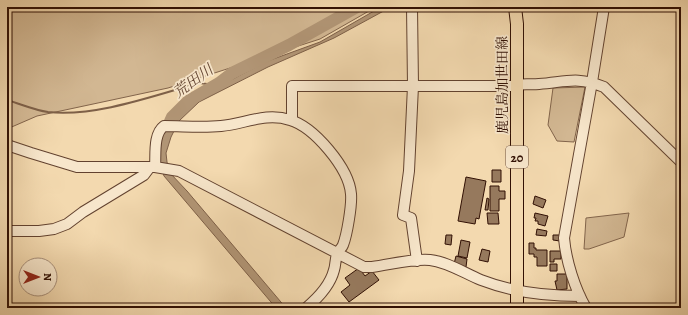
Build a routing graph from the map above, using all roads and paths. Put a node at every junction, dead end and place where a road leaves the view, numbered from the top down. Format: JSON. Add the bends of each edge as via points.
{"nodes":[{"id":1,"x":412,"y":7,"type":"edge"},
{"id":2,"x":515,"y":7,"type":"edge"},
{"id":3,"x":604,"y":7,"type":"edge"},
{"id":4,"x":592,"y":82,"type":"junction"},
{"id":5,"x":517,"y":84,"type":"junction"},
{"id":6,"x":413,"y":86,"type":"junction"},
{"id":7,"x":292,"y":120,"type":"junction"},
{"id":8,"x":7,"y":145,"type":"edge"},
{"id":9,"x":681,"y":162,"type":"edge"},
{"id":10,"x":153,"y":167,"type":"junction"},
{"id":11,"x":7,"y":231,"type":"edge"},
{"id":12,"x":337,"y":253,"type":"junction"},
{"id":13,"x":417,"y":260,"type":"junction"},
{"id":14,"x":516,"y":290,"type":"junction"},
{"id":15,"x":580,"y":296,"type":"junction"},
{"id":16,"x":306,"y":308,"type":"edge"},
{"id":17,"x":517,"y":308,"type":"edge"},
{"id":18,"x":586,"y":308,"type":"edge"}],
"edges":[{"from":1,"to":6,"type":"street"},
{"from":2,"to":5,"type":"main road","name":"鹿児島加世田線","number":"20"},
{"from":3,"to":4,"type":"street"},
{"from":4,"to":5,"type":"street","via":[[577,80]]},
{"from":4,"to":9,"type":"street","via":[[604,87]]},
{"from":4,"to":15,"type":"street","via":[[564,238],[565,251]]},
{"from":5,"to":6,"type":"street"},
{"from":5,"to":14,"type":"main road","name":"鹿児島加世田線","number":"20"},
{"from":6,"to":7,"type":"street","via":[[292,86]]},
{"from":6,"to":13,"type":"street","via":[[409,171],[403,215],[411,218]]},
{"from":7,"to":10,"type":"street","via":[[276,117],[220,126],[164,126],[160,129],[157,140]]},
{"from":7,"to":12,"type":"street","via":[[307,128],[325,145],[350,187],[348,220],[343,244]]},
{"from":8,"to":10,"type":"street","via":[[77,167]]},
{"from":10,"to":11,"type":"street","via":[[68,224],[38,231]]},
{"from":10,"to":12,"type":"street","via":[[180,171]]},
{"from":12,"to":13,"type":"street","via":[[364,267]]},
{"from":12,"to":16,"type":"street","via":[[331,279],[324,291]]},
{"from":13,"to":14,"type":"street","via":[[450,265],[482,280]]},
{"from":14,"to":15,"type":"street","via":[[540,295]]},
{"from":14,"to":17,"type":"main road","name":"鹿児島加世田線","number":"20"},
{"from":15,"to":18,"type":"street"}]}
